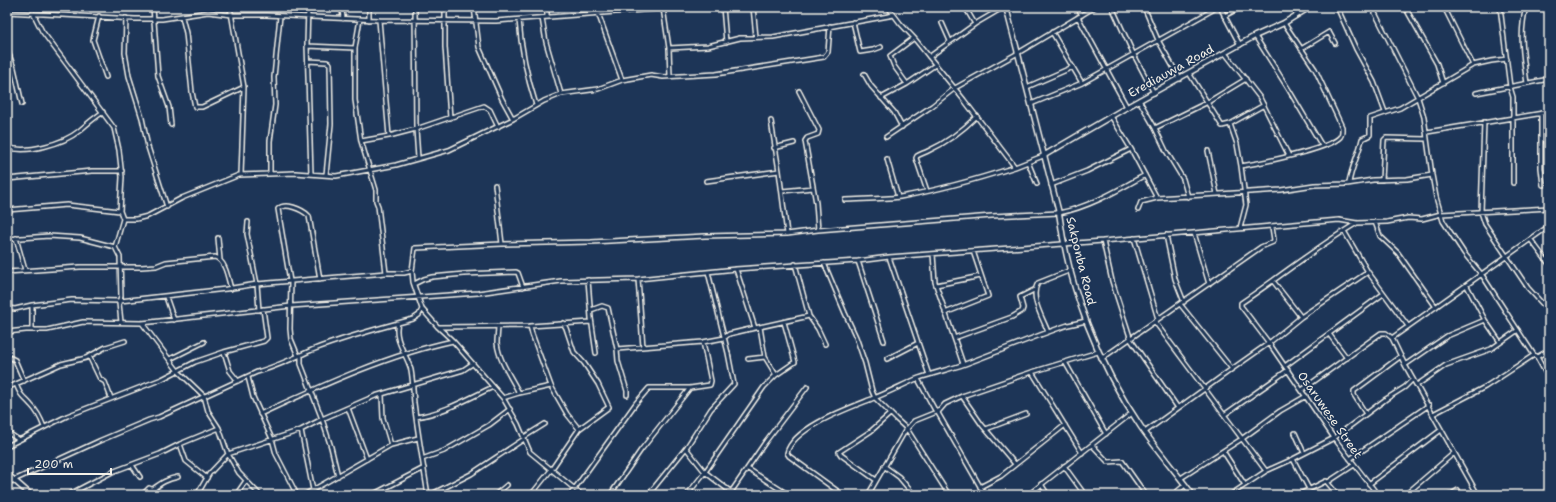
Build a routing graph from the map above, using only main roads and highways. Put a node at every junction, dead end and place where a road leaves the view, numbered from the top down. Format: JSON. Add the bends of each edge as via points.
{"nodes":[{"id":1,"x":1005,"y":7,"type":"edge"},
{"id":2,"x":1310,"y":7,"type":"edge"},
{"id":3,"x":1043,"y":156,"type":"junction"},
{"id":4,"x":7,"y":474,"type":"edge"},
{"id":5,"x":29,"y":494,"type":"edge"},
{"id":6,"x":1193,"y":495,"type":"edge"}],
"edges":[{"from":1,"to":3,"type":"main road","name":"Sakponba Road"},
{"from":2,"to":3,"type":"main road","name":"Erediauwa Road","via":[[1284,24],[1255,36]]},
{"from":3,"to":6,"type":"main road","name":"Sakponba Road","via":[[1059,213],[1070,270],[1101,359],[1132,413]]},
{"from":4,"to":5,"type":"main road"}]}
